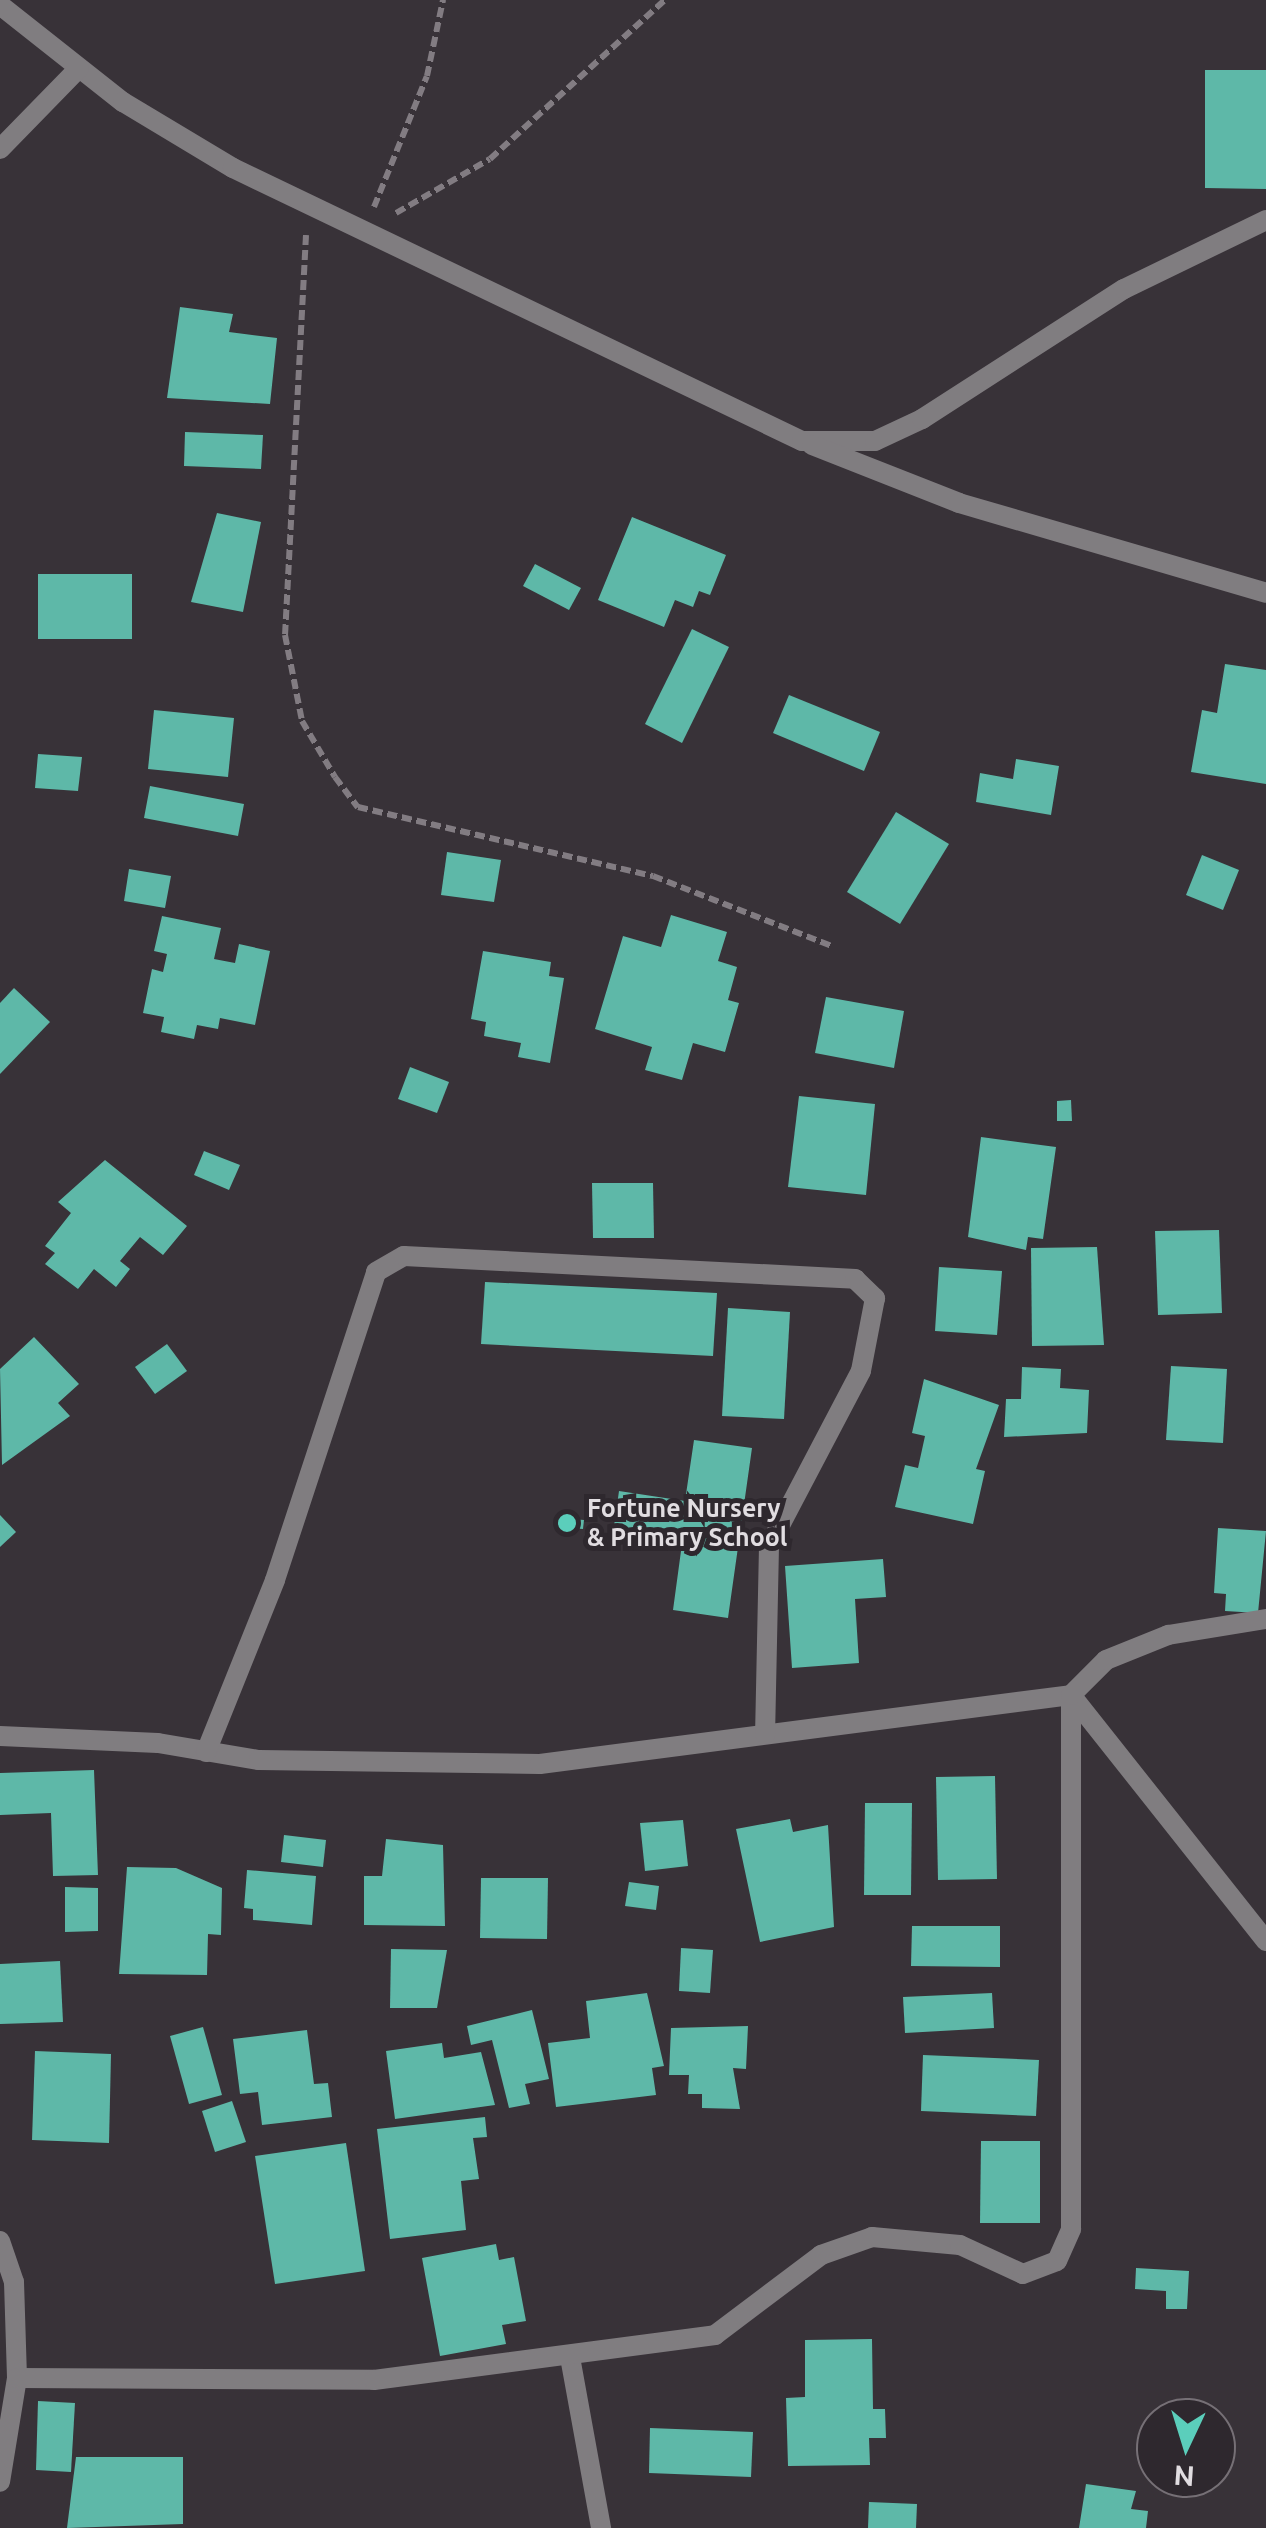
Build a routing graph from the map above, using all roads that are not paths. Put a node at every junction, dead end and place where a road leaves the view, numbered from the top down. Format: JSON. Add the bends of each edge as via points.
{"nodes":[{"id":1,"x":0,"y":5,"type":"edge"},
{"id":2,"x":79,"y":68,"type":"junction"},
{"id":3,"x":0,"y":150,"type":"edge"},
{"id":4,"x":1266,"y":220,"type":"edge"},
{"id":5,"x":802,"y":441,"type":"junction"},
{"id":6,"x":1266,"y":593,"type":"edge"},
{"id":7,"x":1266,"y":1619,"type":"edge"},
{"id":8,"x":1071,"y":1695,"type":"junction"},
{"id":9,"x":765,"y":1734,"type":"junction"},
{"id":10,"x":0,"y":1736,"type":"edge"},
{"id":11,"x":206,"y":1752,"type":"junction"},
{"id":12,"x":1266,"y":1941,"type":"edge"},
{"id":13,"x":0,"y":2242,"type":"edge"},
{"id":14,"x":570,"y":2357,"type":"junction"},
{"id":15,"x":17,"y":2378,"type":"junction"},
{"id":16,"x":0,"y":2482,"type":"edge"},
{"id":17,"x":601,"y":2528,"type":"edge"}],
"edges":[{"from":1,"to":2,"type":"street"},
{"from":2,"to":3,"type":"street"},
{"from":2,"to":5,"type":"street","via":[[234,168]]},
{"from":4,"to":5,"type":"street","via":[[1124,289],[922,419],[875,441]]},
{"from":5,"to":6,"type":"street","via":[[959,503]]},
{"from":7,"to":8,"type":"street","via":[[1168,1635],[1106,1660]]},
{"from":8,"to":9,"type":"street"},
{"from":8,"to":12,"type":"street"},
{"from":8,"to":14,"type":"street","via":[[1071,2229],[1057,2261],[1023,2274],[960,2245],[904,2234],[855,2240],[716,2335]]},
{"from":9,"to":11,"type":"street","via":[[540,1764]]},
{"from":9,"to":11,"type":"street","via":[[769,1546],[861,1370],[875,1298],[855,1279],[404,1256],[376,1272],[275,1580]]},
{"from":10,"to":11,"type":"street"},
{"from":13,"to":15,"type":"street","via":[[14,2282]]},
{"from":14,"to":15,"type":"street","via":[[374,2380]]},
{"from":14,"to":17,"type":"street"},
{"from":15,"to":16,"type":"street"}]}
